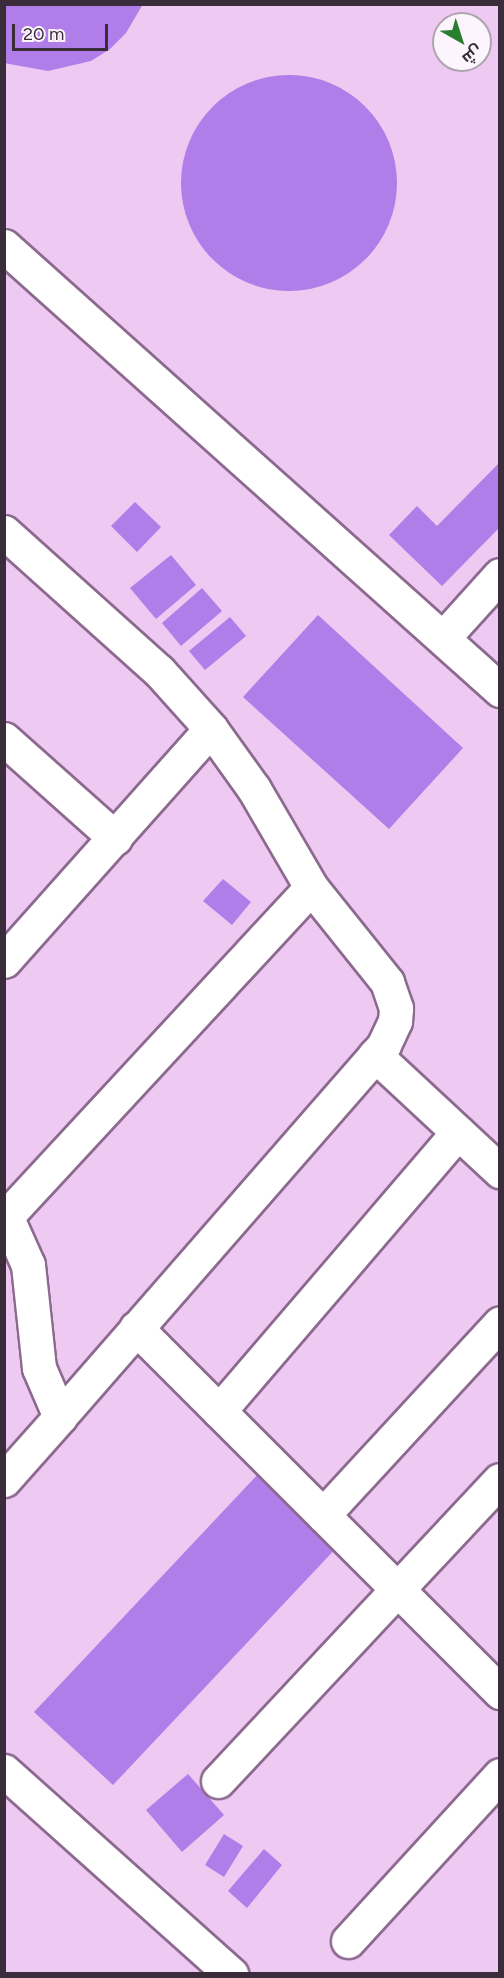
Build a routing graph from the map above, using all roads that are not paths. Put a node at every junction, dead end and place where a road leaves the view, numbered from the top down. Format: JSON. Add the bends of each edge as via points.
{"nodes":[{"id":1,"x":4,"y":246,"type":"edge"},
{"id":2,"x":4,"y":532,"type":"edge"},
{"id":3,"x":500,"y":575,"type":"edge"},
{"id":4,"x":443,"y":638,"type":"junction"},
{"id":5,"x":500,"y":690,"type":"edge"},
{"id":6,"x":211,"y":729,"type":"junction"},
{"id":7,"x":4,"y":739,"type":"edge"},
{"id":8,"x":115,"y":838,"type":"junction"},
{"id":9,"x":311,"y":887,"type":"junction"},
{"id":10,"x":4,"y":961,"type":"edge"},
{"id":11,"x":375,"y":1055,"type":"junction"},
{"id":12,"x":458,"y":1132,"type":"junction"},
{"id":13,"x":500,"y":1171,"type":"edge"},
{"id":14,"x":5,"y":1216,"type":"edge"},
{"id":15,"x":500,"y":1323,"type":"edge"},
{"id":16,"x":136,"y":1328,"type":"junction"},
{"id":17,"x":219,"y":1411,"type":"junction"},
{"id":18,"x":60,"y":1417,"type":"junction"},
{"id":19,"x":4,"y":1479,"type":"edge"},
{"id":20,"x":500,"y":1480,"type":"edge"},
{"id":21,"x":323,"y":1515,"type":"junction"},
{"id":22,"x":397,"y":1590,"type":"junction"},
{"id":23,"x":500,"y":1692,"type":"edge"},
{"id":24,"x":4,"y":1771,"type":"edge"},
{"id":25,"x":500,"y":1775,"type":"edge"},
{"id":26,"x":218,"y":1781,"type":"dead end"},
{"id":27,"x":348,"y":1941,"type":"dead end"},
{"id":28,"x":231,"y":1974,"type":"edge"}],
"edges":[{"from":1,"to":4,"type":"lane"},
{"from":2,"to":6,"type":"lane","via":[[159,671]]},
{"from":3,"to":4,"type":"lane"},
{"from":4,"to":5,"type":"lane"},
{"from":6,"to":8,"type":"lane"},
{"from":6,"to":9,"type":"lane","via":[[254,789]]},
{"from":7,"to":8,"type":"lane"},
{"from":8,"to":10,"type":"lane"},
{"from":9,"to":11,"type":"lane","via":[[380,971],[393,995],[395,1021]]},
{"from":9,"to":14,"type":"lane"},
{"from":11,"to":12,"type":"lane"},
{"from":11,"to":16,"type":"lane"},
{"from":12,"to":13,"type":"lane"},
{"from":12,"to":17,"type":"lane"},
{"from":14,"to":18,"type":"lane","via":[[28,1265],[39,1368]]},
{"from":15,"to":21,"type":"lane"},
{"from":16,"to":17,"type":"lane"},
{"from":16,"to":18,"type":"lane"},
{"from":17,"to":21,"type":"lane"},
{"from":18,"to":19,"type":"lane"},
{"from":20,"to":22,"type":"lane"},
{"from":21,"to":22,"type":"lane"},
{"from":22,"to":23,"type":"lane"},
{"from":22,"to":26,"type":"lane"},
{"from":24,"to":28,"type":"lane"},
{"from":25,"to":27,"type":"lane"}]}
